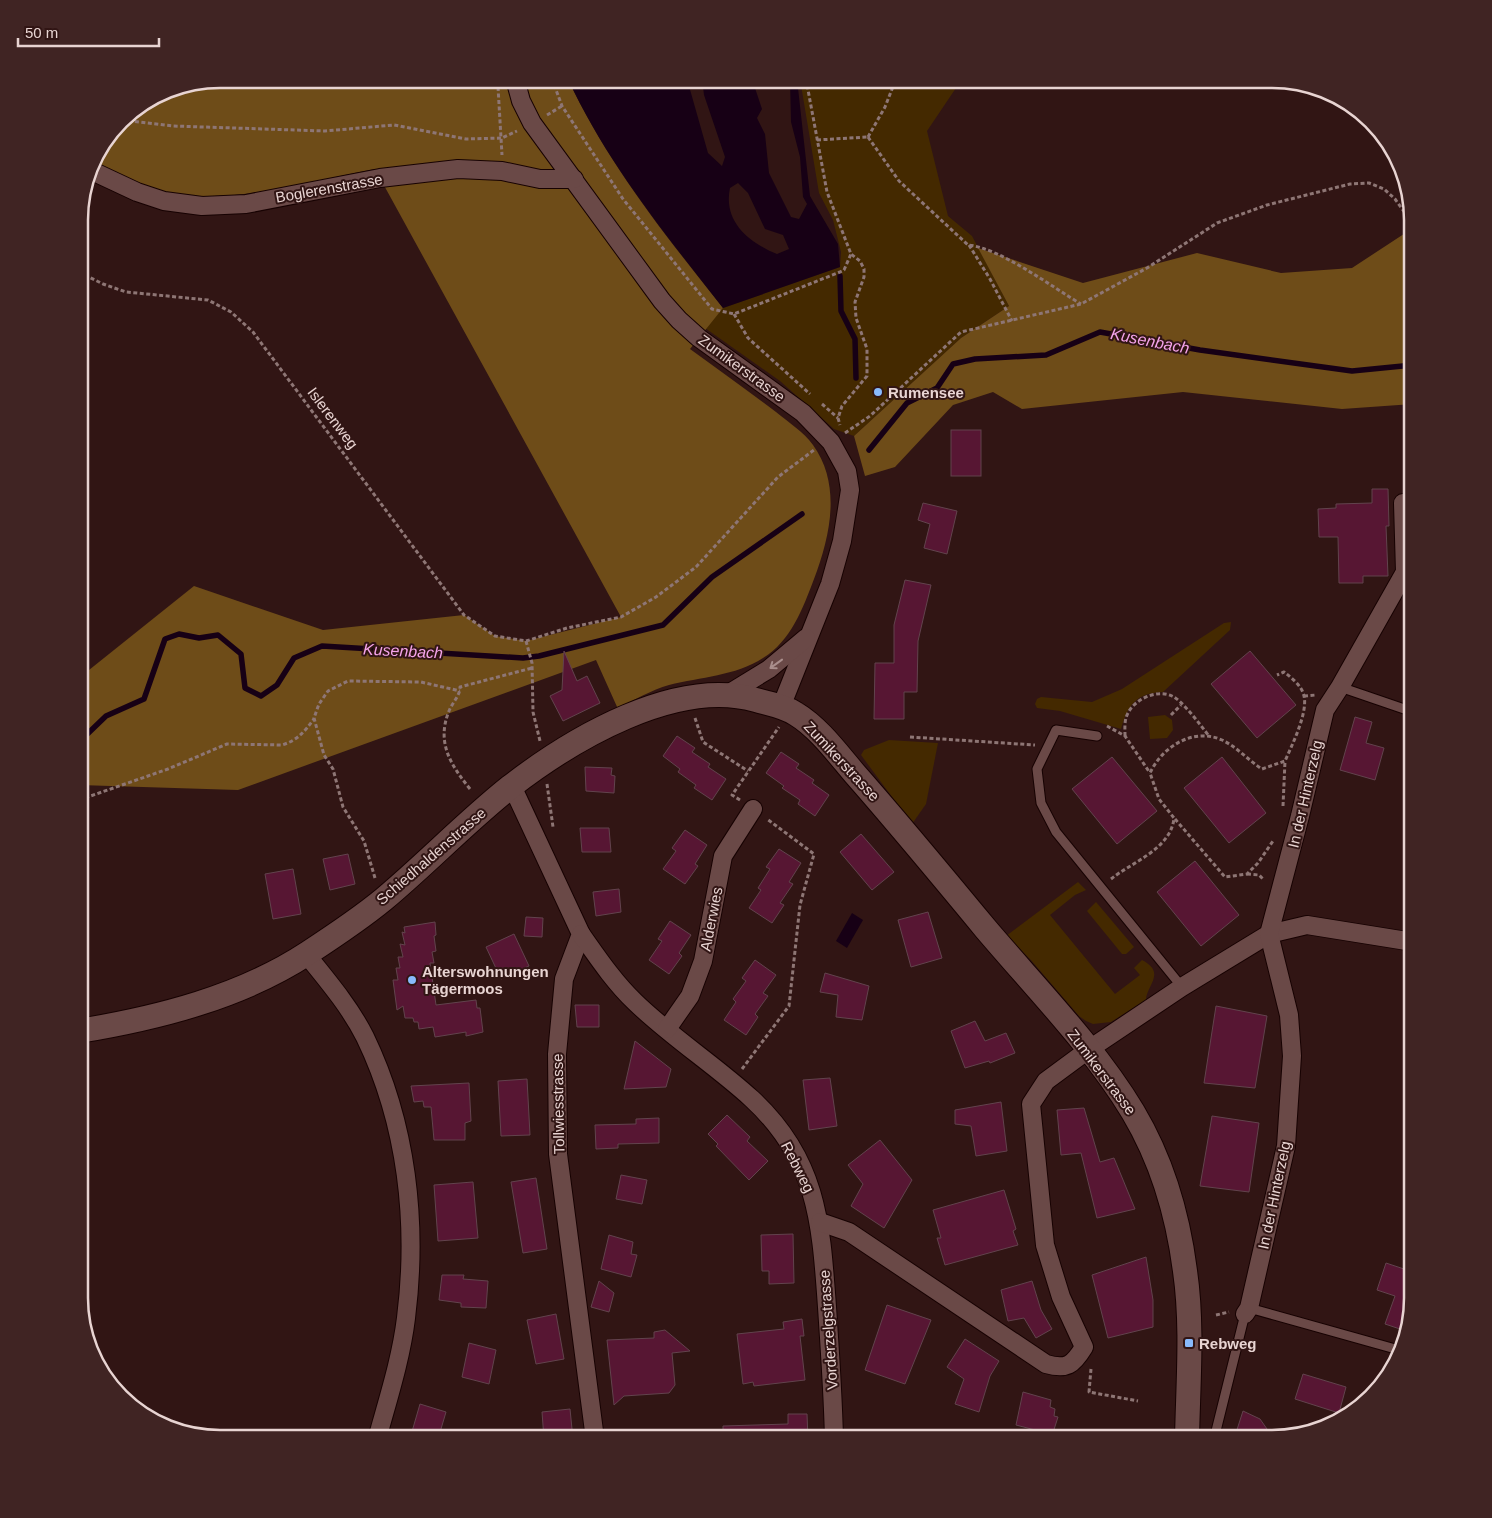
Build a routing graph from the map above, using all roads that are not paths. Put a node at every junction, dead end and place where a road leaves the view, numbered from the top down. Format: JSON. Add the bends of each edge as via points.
{"nodes":[{"id":1,"x":517,"y":88,"type":"edge"},
{"id":2,"x":96,"y":173,"type":"edge"},
{"id":3,"x":574,"y":179,"type":"junction"},
{"id":4,"x":1403,"y":503,"type":"dead end"},
{"id":5,"x":1404,"y":538,"type":"edge"},
{"id":6,"x":1404,"y":574,"type":"edge"},
{"id":7,"x":812,"y":632,"type":"junction"},
{"id":8,"x":1340,"y":687,"type":"junction"},
{"id":9,"x":725,"y":696,"type":"junction"},
{"id":10,"x":786,"y":708,"type":"junction"},
{"id":11,"x":1404,"y":709,"type":"edge"},
{"id":12,"x":1097,"y":736,"type":"dead end"},
{"id":13,"x":512,"y":786,"type":"junction"},
{"id":14,"x":752,"y":809,"type":"dead end"},
{"id":15,"x":581,"y":934,"type":"junction"},
{"id":16,"x":1269,"y":934,"type":"junction"},
{"id":17,"x":1404,"y":940,"type":"edge"},
{"id":18,"x":306,"y":954,"type":"junction"},
{"id":19,"x":1182,"y":987,"type":"junction"},
{"id":20,"x":88,"y":1029,"type":"edge"},
{"id":21,"x":667,"y":1029,"type":"junction"},
{"id":22,"x":1088,"y":1050,"type":"junction"},
{"id":23,"x":820,"y":1222,"type":"junction"},
{"id":24,"x":1247,"y":1311,"type":"junction"},
{"id":25,"x":1394,"y":1349,"type":"edge"},
{"id":26,"x":379,"y":1430,"type":"edge"},
{"id":27,"x":594,"y":1430,"type":"edge"},
{"id":28,"x":834,"y":1430,"type":"edge"},
{"id":29,"x":1187,"y":1430,"type":"edge"},
{"id":30,"x":1216,"y":1430,"type":"edge"}],
"edges":[{"from":1,"to":3,"type":"street","name":"Zumikerstrasse","via":[[532,123]]},
{"from":2,"to":3,"type":"street","name":"Boglerenstrasse","via":[[164,201],[202,206],[246,204],[380,178],[458,169],[502,171],[540,179]]},
{"from":3,"to":7,"type":"street","name":"Zumikerstrasse","via":[[662,301],[699,338],[803,413],[830,442],[847,471],[850,490],[837,558]]},
{"from":4,"to":5,"type":"street","name":"In der Hinterzelg"},
{"from":6,"to":8,"type":"street","name":"In der Hinterzelg"},
{"from":7,"to":9,"type":"street","one_way":true,"via":[[769,669]]},
{"from":7,"to":10,"type":"street","name":"Zumikerstrasse"},
{"from":8,"to":11,"type":"lane"},
{"from":8,"to":16,"type":"street","name":"In der Hinterzelg","via":[[1325,710]]},
{"from":9,"to":10,"type":"main road","name":"Schiedhaldenstrasse","via":[[746,697]]},
{"from":9,"to":13,"type":"main road","name":"Schiedhaldenstrasse","via":[[688,697],[622,719]]},
{"from":10,"to":22,"type":"main road","name":"Zumikerstrasse","via":[[818,732],[882,804]]},
{"from":12,"to":19,"type":"lane","via":[[1056,730],[1037,768],[1041,803],[1056,832]]},
{"from":13,"to":15,"type":"street"},
{"from":13,"to":18,"type":"main road","name":"Schiedhaldenstrasse","via":[[382,900]]},
{"from":14,"to":21,"type":"street","name":"Alderwies","via":[[723,856],[703,961],[690,996]]},
{"from":15,"to":21,"type":"street","name":"Rebweg","via":[[604,967],[635,1002]]},
{"from":15,"to":27,"type":"street","name":"Tollwiesstrasse","via":[[564,979],[557,1054],[558,1154]]},
{"from":16,"to":17,"type":"street","via":[[1307,924]]},
{"from":16,"to":19,"type":"street"},
{"from":16,"to":24,"type":"street","name":"In der Hinterzelg","via":[[1288,1015],[1292,1056],[1286,1146]]},
{"from":18,"to":20,"type":"main road","name":"Schiedhaldenstrasse","via":[[270,974],[214,998]]},
{"from":18,"to":26,"type":"street","via":[[338,994],[364,1036],[383,1080],[406,1173],[411,1270],[406,1320]]},
{"from":19,"to":22,"type":"street"},
{"from":21,"to":23,"type":"street","name":"Rebweg","via":[[732,1082],[775,1124],[808,1180]]},
{"from":22,"to":23,"type":"street","via":[[1046,1081],[1031,1104],[1045,1245],[1061,1297],[1084,1347],[1068,1366],[1059,1368],[1046,1364],[849,1232]]},
{"from":22,"to":29,"type":"main road","name":"Zumikerstrasse","via":[[1137,1119],[1160,1170],[1177,1222],[1189,1304]]},
{"from":23,"to":28,"type":"street","name":"Vorderzelgstrasse"},
{"from":24,"to":25,"type":"lane"},
{"from":24,"to":30,"type":"lane"}]}
